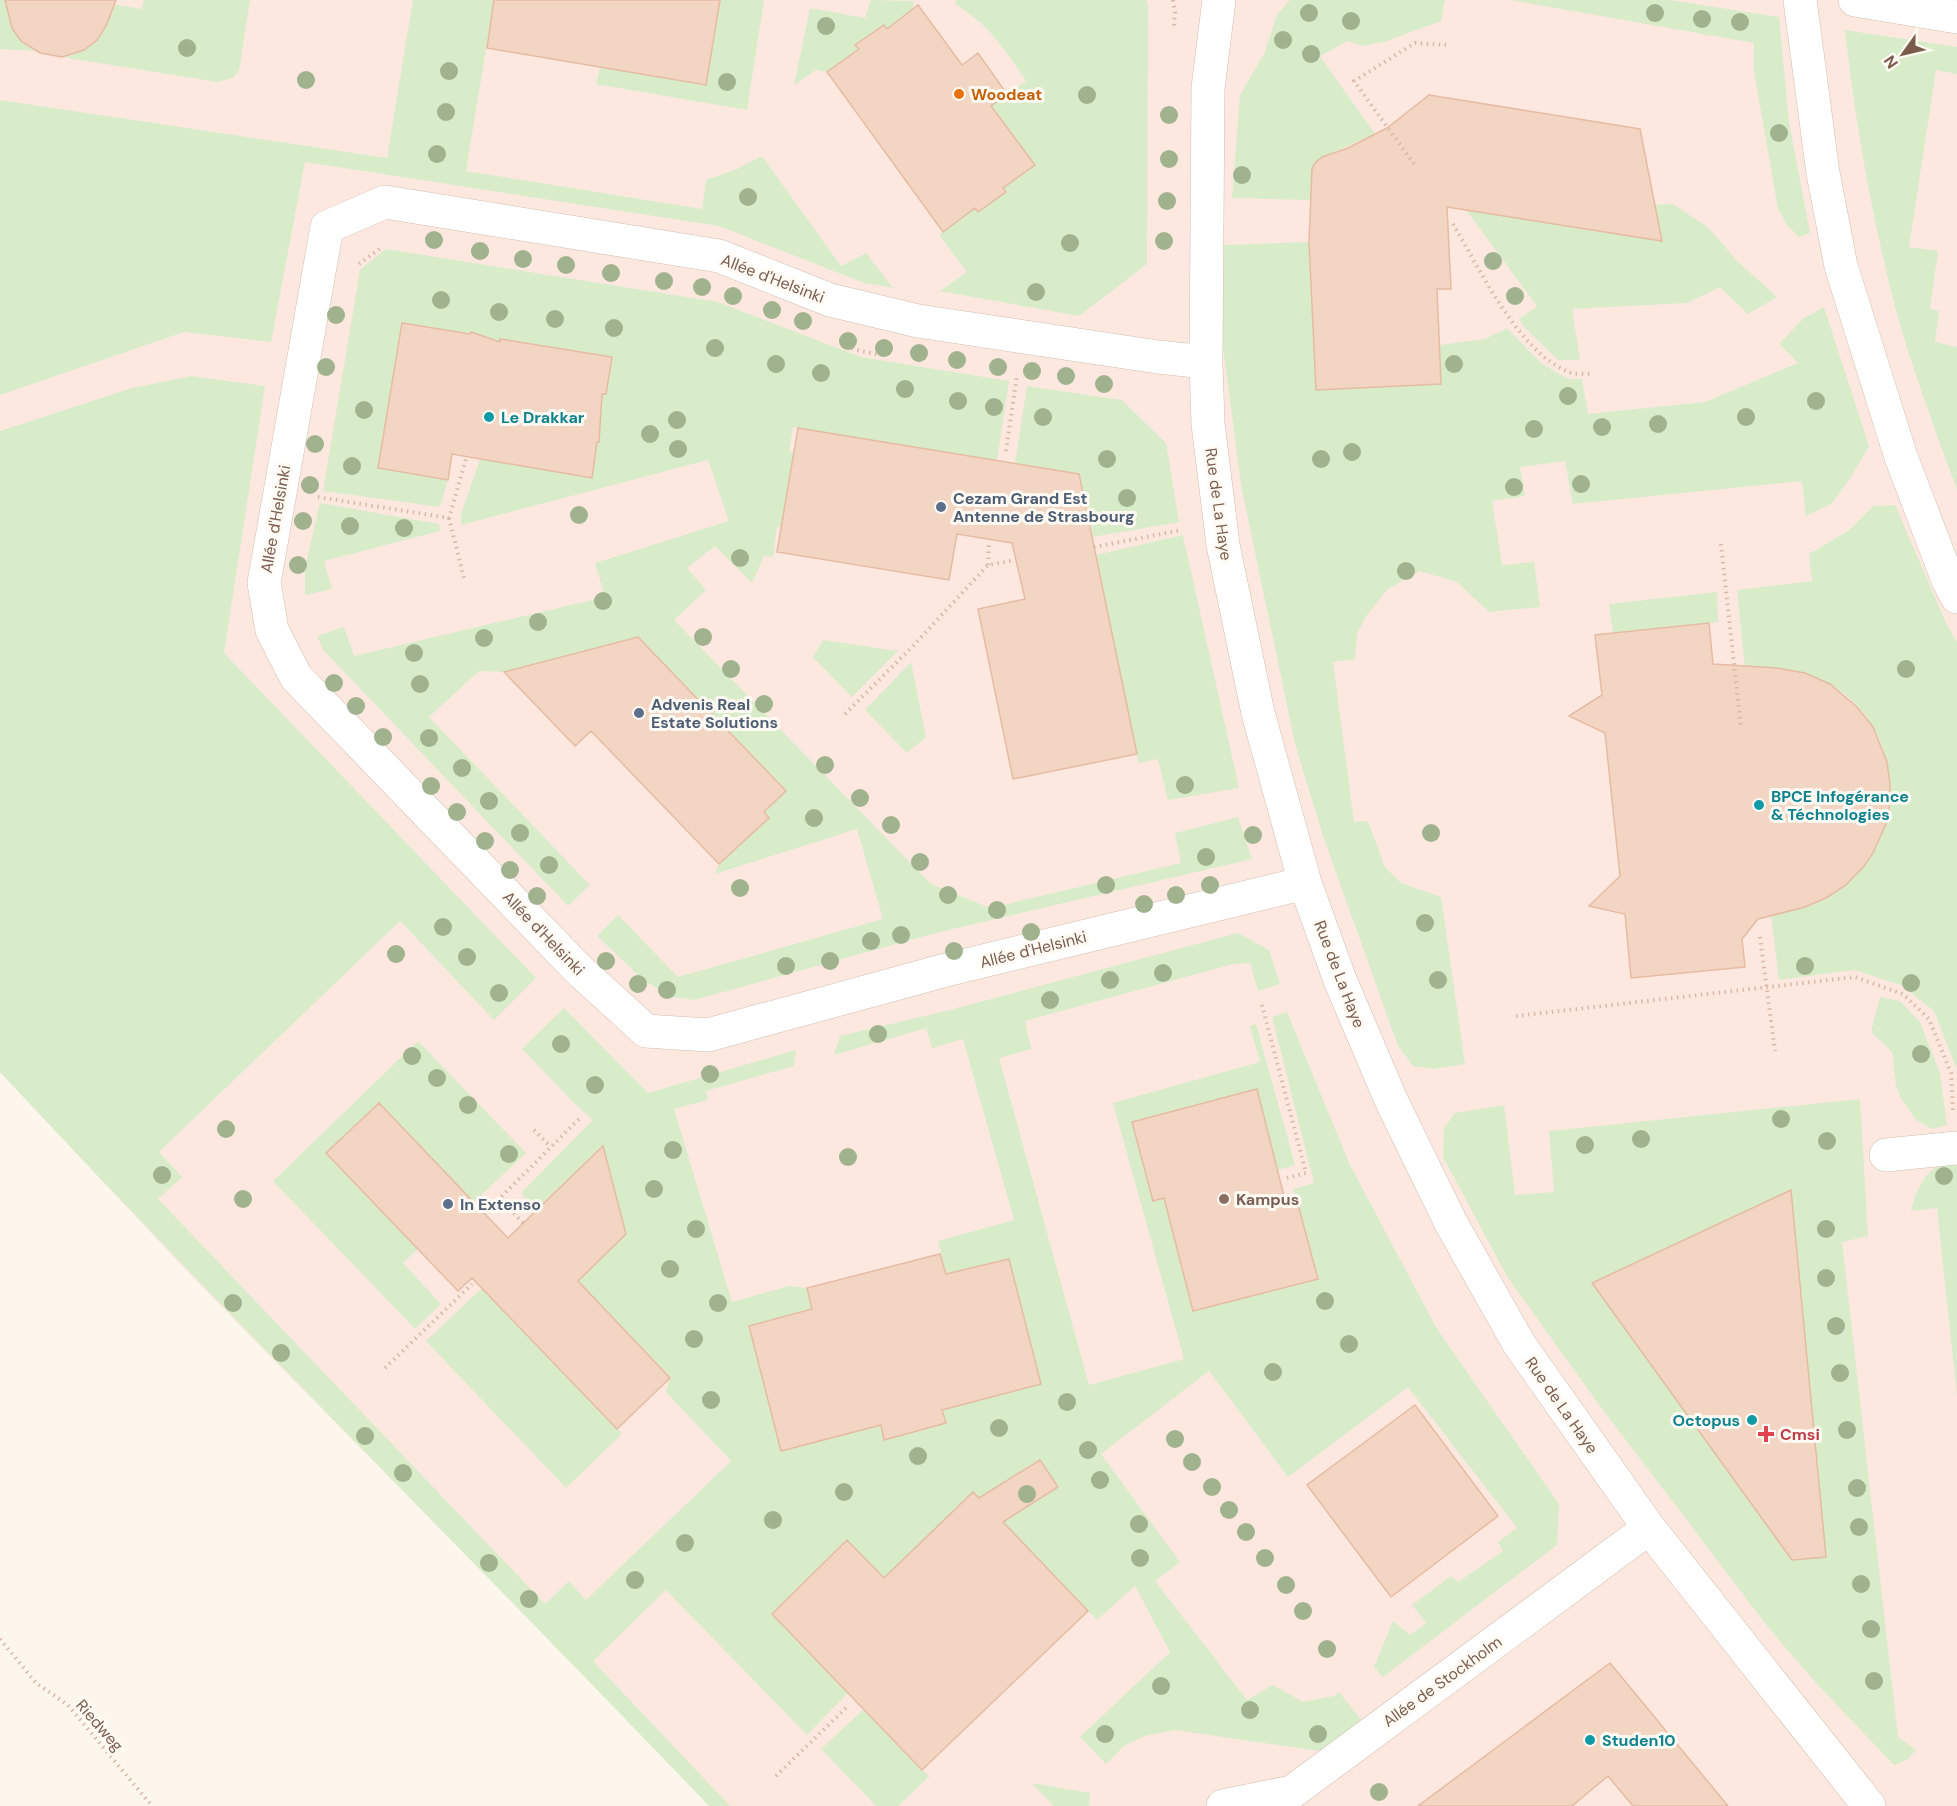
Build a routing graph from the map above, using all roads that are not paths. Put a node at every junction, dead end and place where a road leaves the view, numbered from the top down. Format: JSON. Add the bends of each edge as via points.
{"nodes":[{"id":1,"x":1219,"y":0,"type":"edge"},
{"id":2,"x":1800,"y":0,"type":"edge"},
{"id":3,"x":1855,"y":0,"type":"edge"},
{"id":4,"x":1957,"y":16,"type":"edge"},
{"id":5,"x":1206,"y":362,"type":"junction"},
{"id":6,"x":1957,"y":597,"type":"edge"},
{"id":7,"x":1305,"y":883,"type":"junction"},
{"id":8,"x":1956,"y":1148,"type":"edge"},
{"id":9,"x":1886,"y":1155,"type":"dead end"},
{"id":10,"x":1649,"y":1528,"type":"junction"},
{"id":11,"x":1223,"y":1806,"type":"edge"},
{"id":12,"x":1869,"y":1806,"type":"edge"}],
"edges":[{"from":1,"to":5,"type":"street","name":"Rue de La Haye","via":[[1208,88]]},
{"from":2,"to":6,"type":"street","via":[[1823,173],[1841,266],[1901,457]]},
{"from":3,"to":4,"type":"street"},
{"from":5,"to":7,"type":"street","name":"Rue de La Haye","via":[[1208,424],[1223,546],[1258,713]]},
{"from":5,"to":7,"type":"street","name":"Allée d'Helsinki","via":[[918,321],[830,300],[719,256],[385,202],[327,227],[264,583],[272,630],[296,677],[578,969],[646,1031],[708,1035],[946,970]]},
{"from":7,"to":10,"type":"street","name":"Rue de La Haye","via":[[1386,1089],[1451,1223],[1519,1344]]},
{"from":8,"to":9,"type":"street"},
{"from":10,"to":11,"type":"street","name":"Allée de Stockholm","via":[[1292,1792]]},
{"from":10,"to":12,"type":"street","name":"Rue de La Haye"}]}
